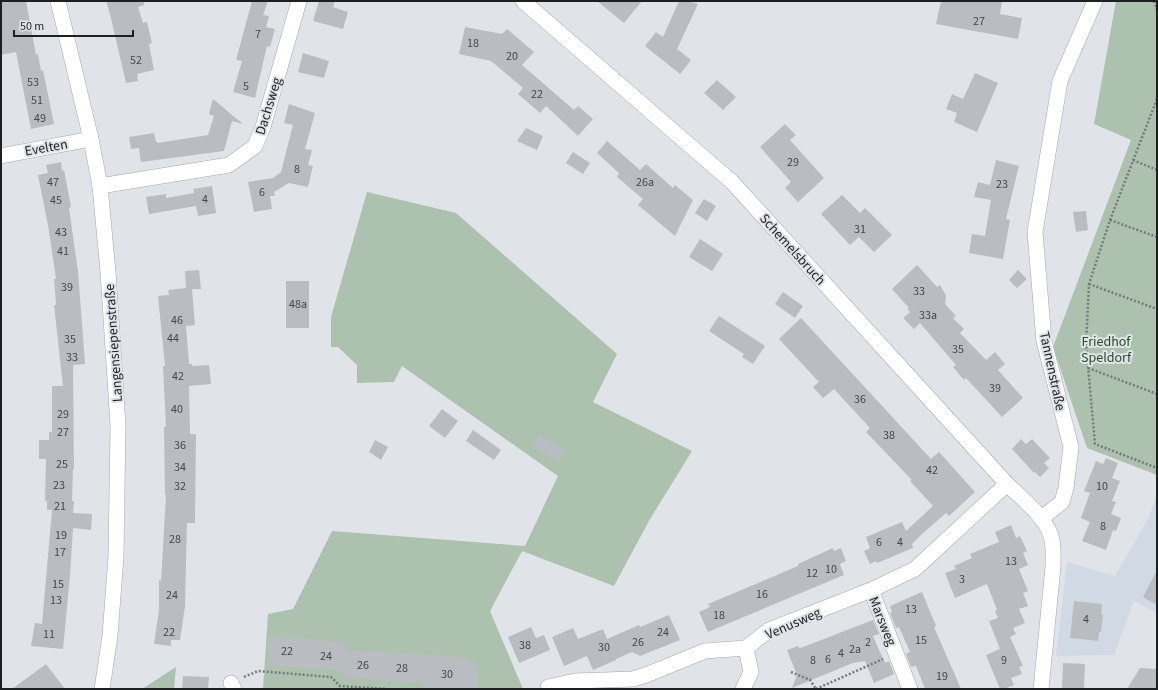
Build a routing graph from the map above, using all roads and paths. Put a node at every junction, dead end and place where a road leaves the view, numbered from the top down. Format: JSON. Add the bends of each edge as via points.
{"nodes":[{"id":1,"x":58,"y":1,"type":"edge"},
{"id":2,"x":299,"y":1,"type":"edge"},
{"id":3,"x":523,"y":1,"type":"edge"},
{"id":4,"x":1095,"y":1,"type":"edge"},
{"id":5,"x":1154,"y":1,"type":"edge"},
{"id":6,"x":1157,"y":10,"type":"edge"},
{"id":7,"x":1157,"y":99,"type":"edge"},
{"id":8,"x":91,"y":139,"type":"junction"},
{"id":9,"x":1,"y":156,"type":"edge"},
{"id":10,"x":1133,"y":160,"type":"junction"},
{"id":11,"x":1157,"y":170,"type":"edge"},
{"id":12,"x":100,"y":186,"type":"junction"},
{"id":13,"x":1110,"y":220,"type":"junction"},
{"id":14,"x":1157,"y":238,"type":"edge"},
{"id":15,"x":1089,"y":284,"type":"junction"},
{"id":16,"x":1157,"y":309,"type":"edge"},
{"id":17,"x":1088,"y":368,"type":"junction"},
{"id":18,"x":1157,"y":394,"type":"edge"},
{"id":19,"x":1157,"y":468,"type":"edge"},
{"id":20,"x":1007,"y":484,"type":"junction"},
{"id":21,"x":1042,"y":518,"type":"junction"},
{"id":22,"x":871,"y":590,"type":"junction"},
{"id":23,"x":746,"y":648,"type":"junction"},
{"id":24,"x":896,"y":653,"type":"junction"},
{"id":25,"x":791,"y":672,"type":"dead end"},
{"id":26,"x":232,"y":686,"type":"edge"},
{"id":27,"x":548,"y":687,"type":"dead end"},
{"id":28,"x":102,"y":689,"type":"edge"},
{"id":29,"x":387,"y":689,"type":"edge"},
{"id":30,"x":743,"y":689,"type":"edge"},
{"id":31,"x":816,"y":689,"type":"edge"},
{"id":32,"x":910,"y":689,"type":"edge"},
{"id":33,"x":1041,"y":689,"type":"edge"}],
"edges":[{"from":1,"to":8,"type":"street","name":"Langensiepenstraße"},
{"from":2,"to":12,"type":"street","name":"Dachsweg","via":[[263,127],[255,146],[229,165]]},
{"from":3,"to":20,"type":"street","name":"Schemelsbruch","via":[[732,182]]},
{"from":4,"to":21,"type":"street","name":"Tannenstraße","via":[[1060,81],[1035,232],[1044,341],[1070,446],[1062,502]]},
{"from":5,"to":6,"type":"path"},
{"from":7,"to":10,"type":"path"},
{"from":8,"to":9,"type":"street","name":"Evelten"},
{"from":8,"to":12,"type":"street","name":"Langensiepenstraße"},
{"from":10,"to":11,"type":"path"},
{"from":10,"to":13,"type":"path"},
{"from":12,"to":28,"type":"street","name":"Langensiepenstraße","via":[[118,425],[116,556],[110,636]]},
{"from":13,"to":14,"type":"path"},
{"from":13,"to":15,"type":"path"},
{"from":15,"to":16,"type":"path"},
{"from":15,"to":17,"type":"path","via":[[1086,344]]},
{"from":17,"to":18,"type":"path"},
{"from":17,"to":19,"type":"path","via":[[1095,444]]},
{"from":20,"to":21,"type":"street","name":"Schemelsbruch"},
{"from":20,"to":22,"type":"street","name":"Venusweg","via":[[915,569]]},
{"from":21,"to":33,"type":"street","via":[[1051,536],[1053,567]]},
{"from":22,"to":23,"type":"street","name":"Venusweg","via":[[769,630]]},
{"from":22,"to":24,"type":"street","name":"Marsweg"},
{"from":23,"to":27,"type":"street","via":[[705,651],[633,679],[575,681]]},
{"from":23,"to":30,"type":"street","via":[[751,672]]},
{"from":24,"to":31,"type":"path","name":"Marsweg"},
{"from":24,"to":32,"type":"street","name":"Marsweg"},
{"from":25,"to":31,"type":"path","via":[[810,680]]},
{"from":26,"to":29,"type":"path","via":[[258,671],[331,678],[340,686]]}]}
